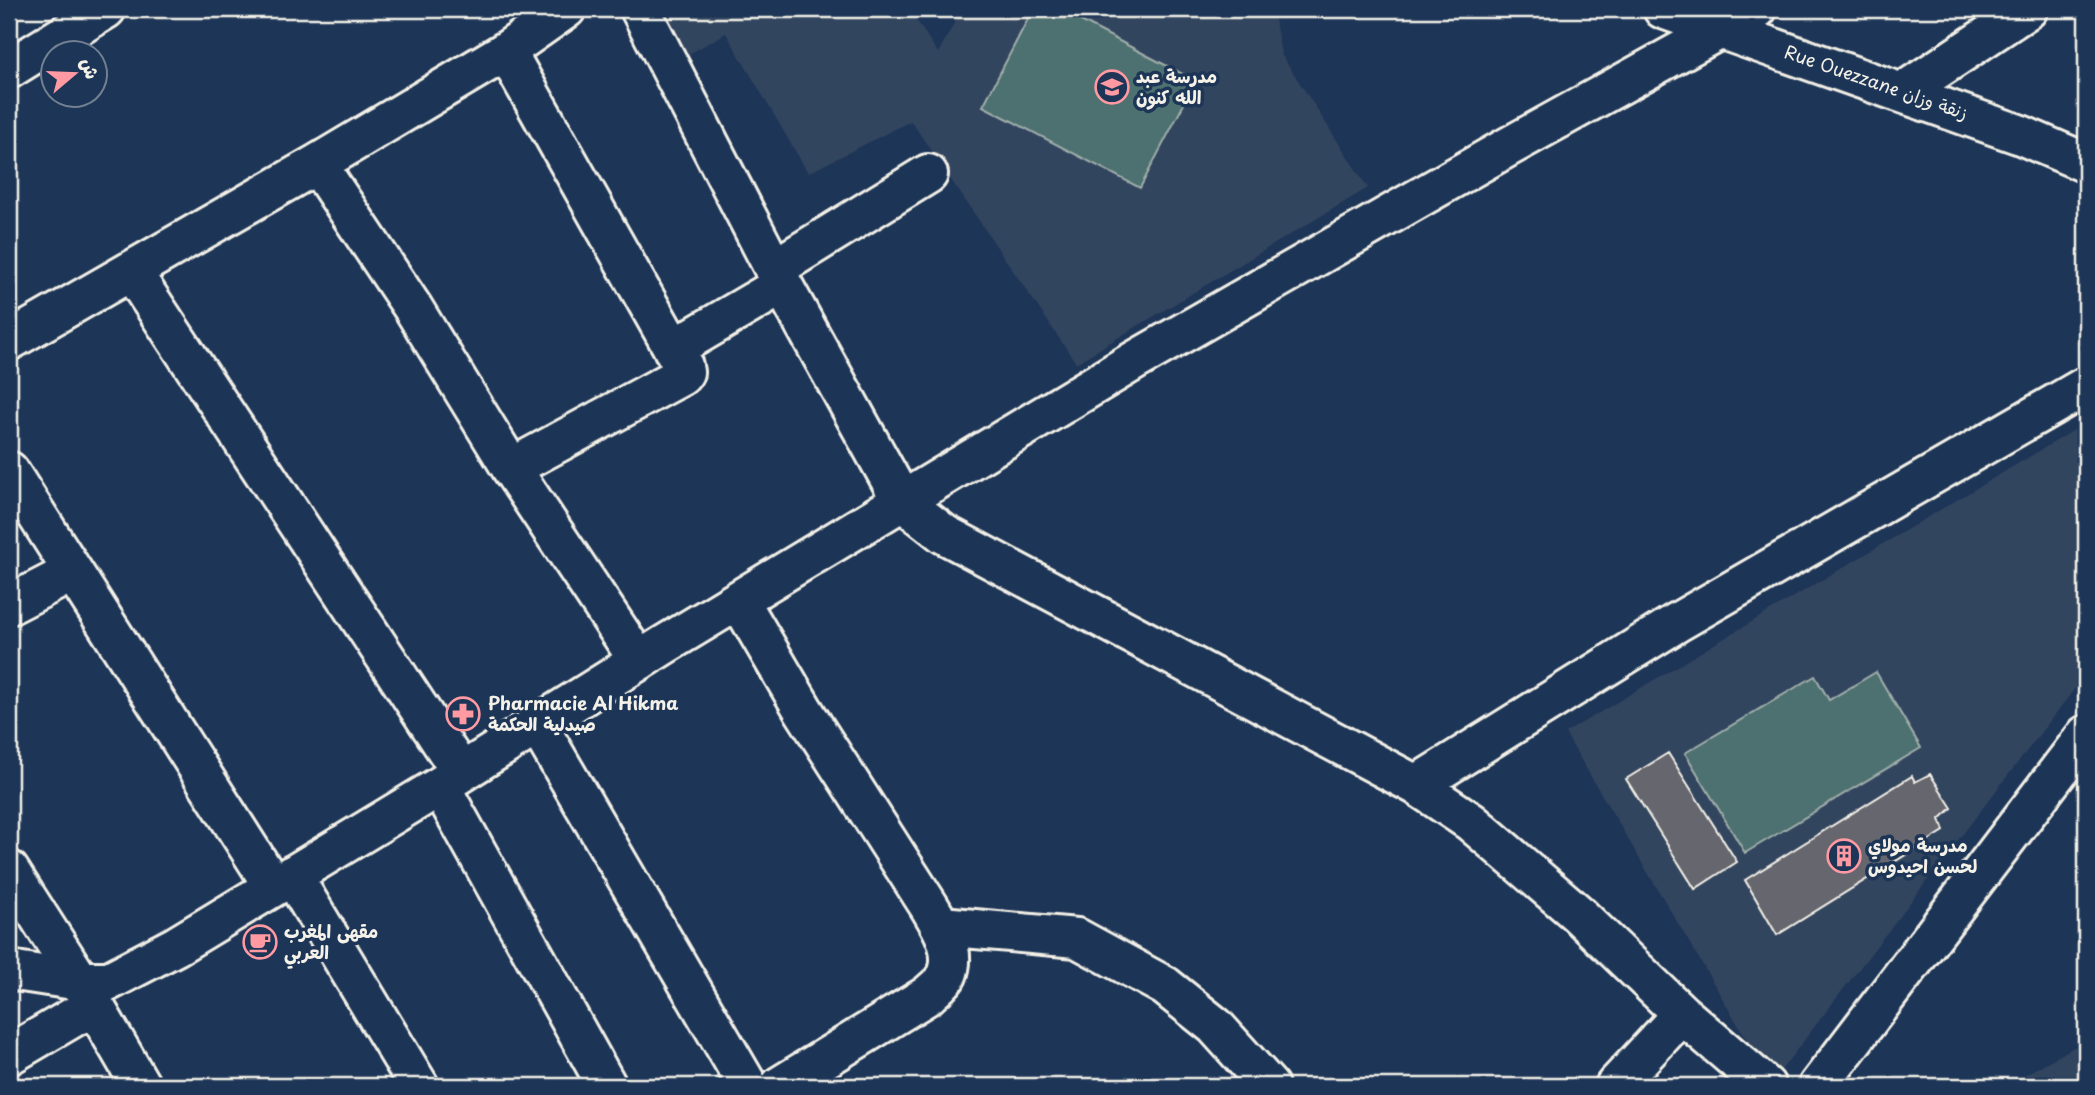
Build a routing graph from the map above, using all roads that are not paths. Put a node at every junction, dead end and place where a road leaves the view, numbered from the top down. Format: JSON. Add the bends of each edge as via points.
{"nodes":[{"id":1,"x":106,"y":9,"type":"edge"},
{"id":2,"x":566,"y":9,"type":"edge"},
{"id":3,"x":640,"y":9,"type":"edge"},
{"id":4,"x":1663,"y":9,"type":"edge"},
{"id":5,"x":1758,"y":9,"type":"edge"},
{"id":6,"x":2028,"y":9,"type":"edge"},
{"id":7,"x":1723,"y":29,"type":"junction"},
{"id":8,"x":506,"y":51,"type":"junction"},
{"id":9,"x":9,"y":69,"type":"edge"},
{"id":10,"x":1903,"y":92,"type":"junction"},
{"id":11,"x":2086,"y":163,"type":"edge"},
{"id":12,"x":317,"y":164,"type":"junction"},
{"id":13,"x":928,"y":174,"type":"dead end"},
{"id":14,"x":132,"y":272,"type":"junction"},
{"id":15,"x":778,"y":277,"type":"junction"},
{"id":16,"x":9,"y":341,"type":"edge"},
{"id":17,"x":673,"y":349,"type":"junction"},
{"id":18,"x":2086,"y":386,"type":"edge"},
{"id":19,"x":511,"y":468,"type":"junction"},
{"id":20,"x":9,"y":471,"type":"edge"},
{"id":21,"x":902,"y":501,"type":"junction"},
{"id":22,"x":71,"y":573,"type":"junction"},
{"id":23,"x":739,"y":600,"type":"junction"},
{"id":24,"x":9,"y":605,"type":"edge"},
{"id":25,"x":639,"y":661,"type":"junction"},
{"id":26,"x":537,"y":724,"type":"junction"},
{"id":27,"x":2086,"y":735,"type":"edge"},
{"id":28,"x":451,"y":779,"type":"junction"},
{"id":29,"x":1416,"y":785,"type":"junction"},
{"id":30,"x":9,"y":870,"type":"edge"},
{"id":31,"x":282,"y":881,"type":"junction"},
{"id":32,"x":941,"y":926,"type":"junction"},
{"id":33,"x":9,"y":970,"type":"edge"},
{"id":34,"x":87,"y":993,"type":"junction"},
{"id":35,"x":1682,"y":1014,"type":"junction"},
{"id":36,"x":9,"y":1055,"type":"edge"},
{"id":37,"x":141,"y":1086,"type":"edge"},
{"id":38,"x":419,"y":1086,"type":"edge"},
{"id":39,"x":607,"y":1086,"type":"edge"},
{"id":40,"x":748,"y":1086,"type":"edge"},
{"id":41,"x":780,"y":1086,"type":"edge"},
{"id":42,"x":1269,"y":1086,"type":"edge"},
{"id":43,"x":1615,"y":1086,"type":"edge"},
{"id":44,"x":1766,"y":1086,"type":"edge"},
{"id":45,"x":1818,"y":1086,"type":"edge"}],
"edges":[{"from":1,"to":9,"type":"street"},
{"from":2,"to":8,"type":"street"},
{"from":3,"to":15,"type":"street"},
{"from":4,"to":7,"type":"street","name":"Rue Ouezzane زنقة وزان"},
{"from":5,"to":7,"type":"street"},
{"from":6,"to":10,"type":"street"},
{"from":7,"to":10,"type":"street","name":"Rue Ouezzane زنقة وزان"},
{"from":7,"to":21,"type":"street","via":[[1262,287]]},
{"from":8,"to":12,"type":"street"},
{"from":8,"to":17,"type":"street"},
{"from":10,"to":11,"type":"street","name":"Rue Ouezzane زنقة وزان"},
{"from":12,"to":14,"type":"street"},
{"from":12,"to":19,"type":"street","via":[[413,307]]},
{"from":13,"to":15,"type":"street"},
{"from":14,"to":16,"type":"street"},
{"from":14,"to":28,"type":"street"},
{"from":15,"to":17,"type":"street"},
{"from":15,"to":21,"type":"street"},
{"from":17,"to":19,"type":"street","via":[[683,366],[681,376]]},
{"from":18,"to":29,"type":"street","via":[[1676,623]]},
{"from":19,"to":25,"type":"street"},
{"from":20,"to":22,"type":"street"},
{"from":21,"to":23,"type":"street"},
{"from":21,"to":29,"type":"street","via":[[944,534]]},
{"from":22,"to":24,"type":"street"},
{"from":22,"to":31,"type":"street"},
{"from":23,"to":25,"type":"street"},
{"from":23,"to":32,"type":"street"},
{"from":25,"to":26,"type":"street"},
{"from":26,"to":28,"type":"street"},
{"from":26,"to":40,"type":"street"},
{"from":27,"to":45,"type":"street"},
{"from":28,"to":31,"type":"street"},
{"from":28,"to":39,"type":"street"},
{"from":29,"to":35,"type":"street","via":[[1471,822],[1577,913]]},
{"from":30,"to":34,"type":"street"},
{"from":31,"to":34,"type":"street","via":[[176,946]]},
{"from":31,"to":38,"type":"street"},
{"from":32,"to":41,"type":"street","via":[[950,963],[946,977],[928,995]]},
{"from":32,"to":42,"type":"street","via":[[1077,938],[1165,986],[1215,1026]]},
{"from":33,"to":34,"type":"street"},
{"from":34,"to":36,"type":"street"},
{"from":34,"to":37,"type":"street"},
{"from":35,"to":43,"type":"street"},
{"from":35,"to":44,"type":"street"}]}
